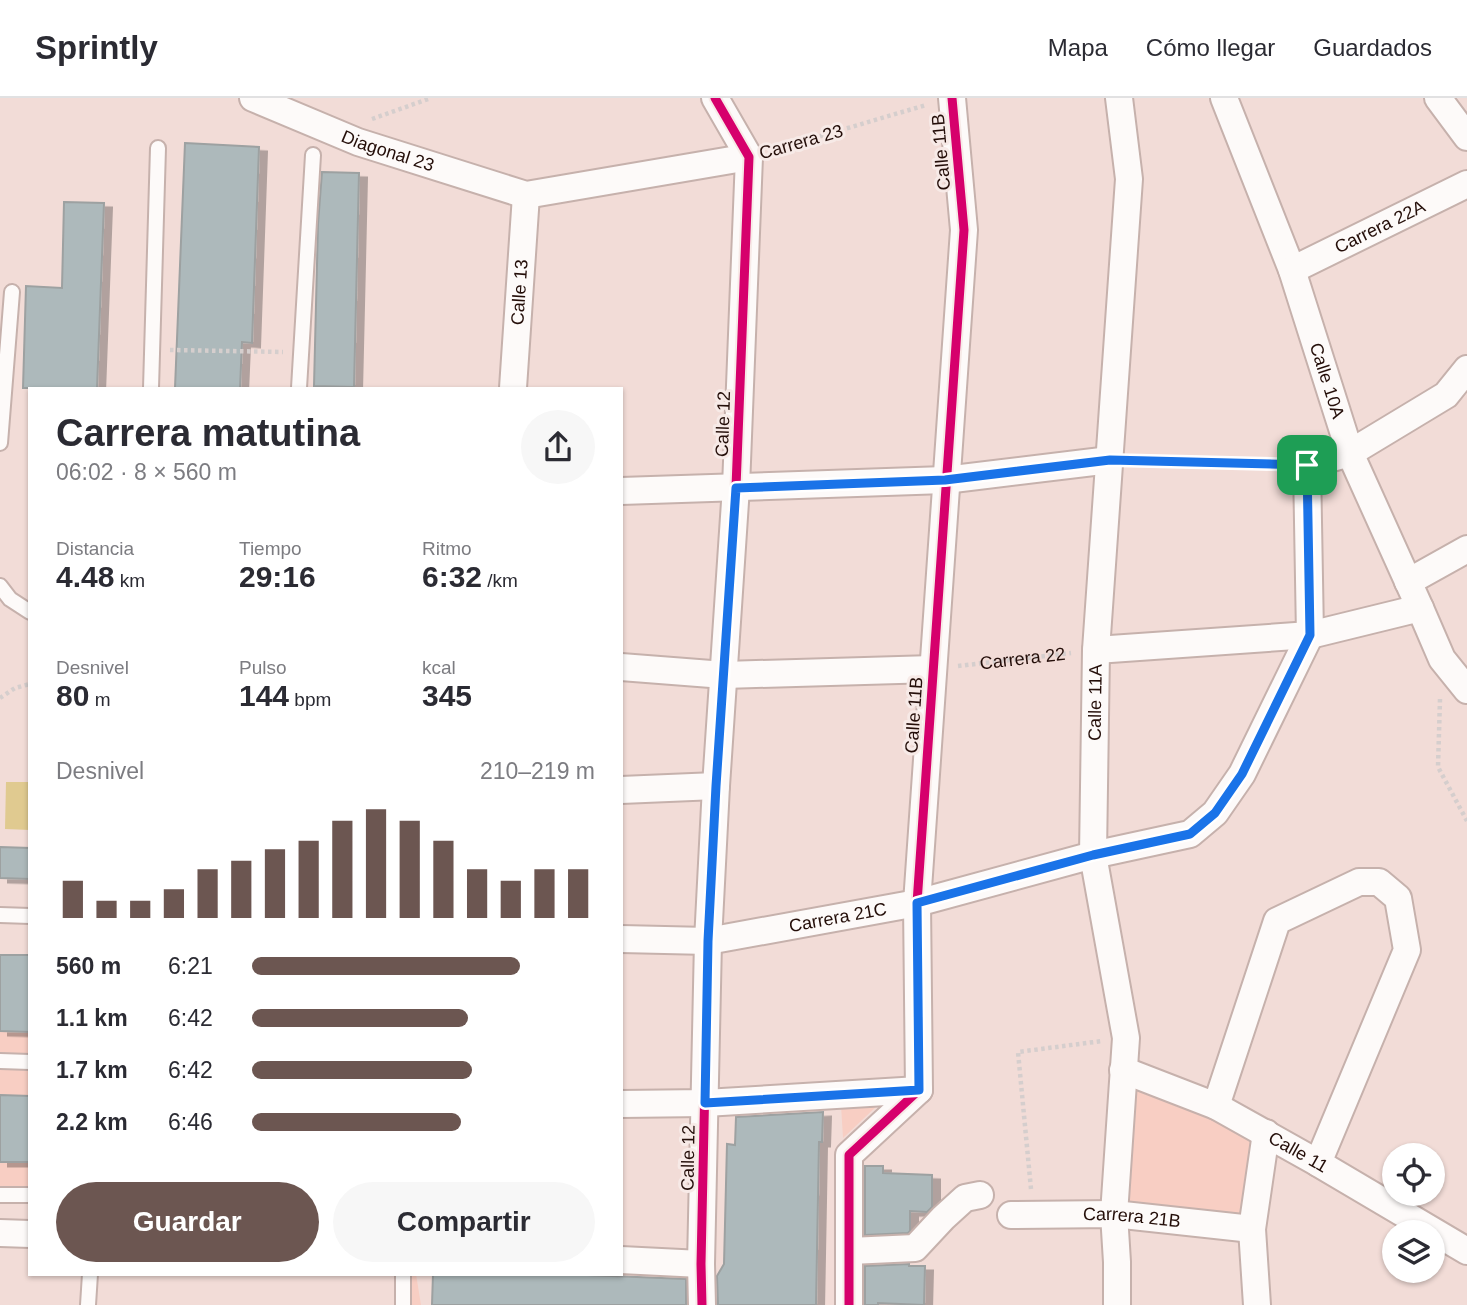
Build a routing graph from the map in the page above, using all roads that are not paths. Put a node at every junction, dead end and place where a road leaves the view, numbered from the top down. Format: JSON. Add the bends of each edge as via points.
{"nodes":[{"id":1,"x":253,"y":98,"type":"edge"},
{"id":2,"x":715,"y":98,"type":"edge"},
{"id":3,"x":1119,"y":98,"type":"edge"},
{"id":4,"x":1224,"y":98,"type":"edge"},
{"id":5,"x":1438,"y":98,"type":"edge"},
{"id":6,"x":944,"y":100,"type":"edge"},
{"id":7,"x":1467,"y":137,"type":"edge"},
{"id":8,"x":158,"y":148,"type":"dead end"},
{"id":9,"x":313,"y":155,"type":"dead end"},
{"id":10,"x":749,"y":157,"type":"junction"},
{"id":11,"x":1467,"y":184,"type":"edge"},
{"id":12,"x":526,"y":195,"type":"junction"},
{"id":13,"x":1292,"y":270,"type":"junction"},
{"id":14,"x":12,"y":292,"type":"dead end"},
{"id":15,"x":1467,"y":369,"type":"edge"},
{"id":16,"x":151,"y":387,"type":"edge"},
{"id":17,"x":299,"y":387,"type":"edge"},
{"id":18,"x":513,"y":387,"type":"edge"},
{"id":19,"x":0,"y":443,"type":"edge"},
{"id":20,"x":1350,"y":453,"type":"junction"},
{"id":21,"x":1110,"y":460,"type":"junction"},
{"id":22,"x":945,"y":480,"type":"junction"},
{"id":23,"x":736,"y":488,"type":"junction"},
{"id":24,"x":623,"y":491,"type":"edge"},
{"id":25,"x":1467,"y":549,"type":"edge"},
{"id":26,"x":1408,"y":582,"type":"junction"},
{"id":27,"x":0,"y":586,"type":"edge"},
{"id":28,"x":1420,"y":608,"type":"junction"},
{"id":29,"x":28,"y":611,"type":"edge"},
{"id":30,"x":1310,"y":635,"type":"junction"},
{"id":31,"x":1096,"y":650,"type":"junction"},
{"id":32,"x":623,"y":667,"type":"edge"},
{"id":33,"x":933,"y":669,"type":"junction"},
{"id":34,"x":724,"y":675,"type":"junction"},
{"id":35,"x":1467,"y":690,"type":"edge"},
{"id":36,"x":716,"y":786,"type":"junction"},
{"id":37,"x":623,"y":790,"type":"edge"},
{"id":38,"x":1093,"y":855,"type":"junction"},
{"id":39,"x":917,"y":903,"type":"junction"},
{"id":40,"x":0,"y":915,"type":"edge"},
{"id":41,"x":28,"y":916,"type":"edge"},
{"id":42,"x":623,"y":939,"type":"edge"},
{"id":43,"x":708,"y":941,"type":"junction"},
{"id":44,"x":0,"y":1061,"type":"edge"},
{"id":45,"x":28,"y":1062,"type":"edge"},
{"id":46,"x":1123,"y":1070,"type":"junction"},
{"id":47,"x":919,"y":1090,"type":"junction"},
{"id":48,"x":705,"y":1103,"type":"junction"},
{"id":49,"x":623,"y":1104,"type":"edge"},
{"id":50,"x":1216,"y":1106,"type":"junction"},
{"id":51,"x":1266,"y":1133,"type":"junction"},
{"id":52,"x":1318,"y":1163,"type":"junction"},
{"id":53,"x":0,"y":1195,"type":"edge"},
{"id":54,"x":28,"y":1195,"type":"edge"},
{"id":55,"x":981,"y":1195,"type":"dead end"},
{"id":56,"x":1114,"y":1214,"type":"junction"},
{"id":57,"x":1022,"y":1215,"type":"road end"},
{"id":58,"x":1252,"y":1228,"type":"junction"},
{"id":59,"x":0,"y":1233,"type":"edge"},
{"id":60,"x":28,"y":1234,"type":"edge"},
{"id":61,"x":850,"y":1251,"type":"junction"},
{"id":62,"x":1467,"y":1251,"type":"edge"},
{"id":63,"x":623,"y":1260,"type":"edge"},
{"id":64,"x":701,"y":1264,"type":"junction"},
{"id":65,"x":90,"y":1276,"type":"edge"},
{"id":66,"x":403,"y":1276,"type":"edge"},
{"id":67,"x":88,"y":1305,"type":"edge"},
{"id":68,"x":403,"y":1305,"type":"edge"},
{"id":69,"x":702,"y":1305,"type":"edge"},
{"id":70,"x":849,"y":1305,"type":"edge"},
{"id":71,"x":1117,"y":1305,"type":"edge"},
{"id":72,"x":1257,"y":1305,"type":"edge"}],
"edges":[{"from":1,"to":12,"type":"street","name":"Diagonal 23","via":[[358,142]]},
{"from":2,"to":10,"type":"street"},
{"from":3,"to":21,"type":"street","name":"Calle 11A","via":[[1129,180]]},
{"from":4,"to":13,"type":"street","name":"Calle 10A"},
{"from":5,"to":7,"type":"street"},
{"from":6,"to":22,"type":"street","name":"Calle 11B","via":[[964,230]]},
{"from":8,"to":16,"type":"lane"},
{"from":9,"to":17,"type":"lane"},
{"from":10,"to":12,"type":"street","name":"Carrera 23"},
{"from":10,"to":23,"type":"street","name":"Calle 12"},
{"from":11,"to":13,"type":"street","name":"Carrera 22A"},
{"from":12,"to":18,"type":"street","name":"Calle 13"},
{"from":13,"to":20,"type":"street","name":"Calle 10A"},
{"from":14,"to":19,"type":"lane"},
{"from":15,"to":20,"type":"street","via":[[1446,395]]},
{"from":20,"to":26,"type":"street","name":"Calle 10A"},
{"from":20,"to":30,"type":"street","via":[[1307,465]]},
{"from":21,"to":22,"type":"street"},
{"from":21,"to":31,"type":"street","name":"Calle 11A"},
{"from":22,"to":23,"type":"street"},
{"from":22,"to":33,"type":"street","name":"Calle 11B"},
{"from":23,"to":24,"type":"street"},
{"from":23,"to":34,"type":"street","name":"Calle 12"},
{"from":25,"to":26,"type":"street"},
{"from":26,"to":28,"type":"street","name":"Calle 10A"},
{"from":27,"to":29,"type":"lane"},
{"from":28,"to":30,"type":"street"},
{"from":28,"to":35,"type":"street","name":"Calle 10A","via":[[1441,659]]},
{"from":30,"to":31,"type":"street"},
{"from":30,"to":38,"type":"street","name":"Carrera 21C","via":[[1242,774],[1215,813],[1190,834]]},
{"from":31,"to":38,"type":"street","name":"Calle 11A"},
{"from":32,"to":34,"type":"street"},
{"from":33,"to":34,"type":"street"},
{"from":33,"to":39,"type":"street","name":"Calle 11B"},
{"from":34,"to":36,"type":"street","name":"Calle 12"},
{"from":36,"to":37,"type":"street"},
{"from":36,"to":43,"type":"street","name":"Calle 12"},
{"from":38,"to":39,"type":"street","name":"Carrera 21C"},
{"from":38,"to":46,"type":"street","name":"Calle 11A","via":[[1126,1038]]},
{"from":39,"to":43,"type":"street","name":"Carrera 21C"},
{"from":39,"to":47,"type":"street","name":"Calle 11B"},
{"from":40,"to":41,"type":"lane"},
{"from":42,"to":43,"type":"street","name":"Carrera 21C"},
{"from":43,"to":48,"type":"street","name":"Calle 12"},
{"from":44,"to":45,"type":"lane"},
{"from":46,"to":50,"type":"street","name":"Calle 11"},
{"from":46,"to":56,"type":"street","name":"Calle 11A"},
{"from":47,"to":48,"type":"street"},
{"from":47,"to":61,"type":"street","via":[[849,1155]]},
{"from":48,"to":49,"type":"street"},
{"from":48,"to":64,"type":"street","name":"Calle 12"},
{"from":50,"to":51,"type":"street","name":"Calle 11"},
{"from":50,"to":52,"type":"street","via":[[1277,921],[1359,882],[1379,882],[1398,898],[1407,950]]},
{"from":51,"to":52,"type":"street","name":"Calle 11"},
{"from":51,"to":58,"type":"street"},
{"from":52,"to":62,"type":"street","name":"Calle 11"},
{"from":53,"to":54,"type":"lane"},
{"from":55,"to":61,"type":"street","via":[[965,1198],[915,1248]]},
{"from":56,"to":57,"type":"street","name":"Carrera 21B"},
{"from":56,"to":58,"type":"street","name":"Carrera 21B"},
{"from":56,"to":71,"type":"street","name":"Calle 11A"},
{"from":58,"to":72,"type":"street"},
{"from":59,"to":60,"type":"street"},
{"from":61,"to":70,"type":"street"},
{"from":63,"to":64,"type":"street"},
{"from":64,"to":69,"type":"street","name":"Calle 12"},
{"from":65,"to":67,"type":"lane"},
{"from":66,"to":68,"type":"lane"}]}
